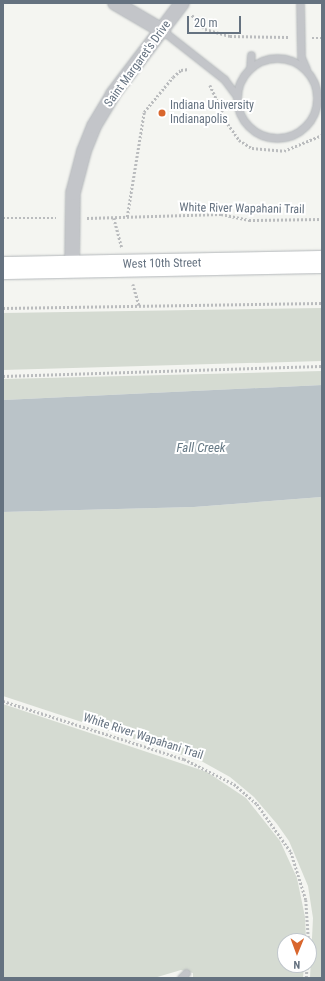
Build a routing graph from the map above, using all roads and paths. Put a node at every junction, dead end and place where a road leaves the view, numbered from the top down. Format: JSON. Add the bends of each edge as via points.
{"nodes":[{"id":1,"x":115,"y":3,"type":"edge"},
{"id":2,"x":300,"y":3,"type":"edge"},
{"id":3,"x":186,"y":8,"type":"edge"},
{"id":4,"x":163,"y":31,"type":"junction"},
{"id":5,"x":300,"y":37,"type":"junction"},
{"id":6,"x":322,"y":38,"type":"edge"},
{"id":7,"x":250,"y":55,"type":"dead end"},
{"id":8,"x":250,"y":68,"type":"junction"},
{"id":9,"x":193,"y":70,"type":"dead end"},
{"id":10,"x":307,"y":71,"type":"junction"},
{"id":11,"x":208,"y":81,"type":"dead end"},
{"id":12,"x":237,"y":96,"type":"junction"},
{"id":13,"x":322,"y":135,"type":"edge"},
{"id":14,"x":127,"y":217,"type":"junction"},
{"id":15,"x":3,"y":218,"type":"edge"},
{"id":16,"x":34,"y":218,"type":"dead end"},
{"id":17,"x":114,"y":218,"type":"dead end"},
{"id":18,"x":322,"y":219,"type":"edge"},
{"id":19,"x":322,"y":262,"type":"edge"},
{"id":20,"x":72,"y":266,"type":"junction"},
{"id":21,"x":3,"y":268,"type":"edge"},
{"id":22,"x":322,"y":304,"type":"edge"},
{"id":23,"x":3,"y":308,"type":"edge"},
{"id":24,"x":322,"y":366,"type":"edge"},
{"id":25,"x":3,"y":376,"type":"edge"},
{"id":26,"x":3,"y":701,"type":"edge"},
{"id":27,"x":308,"y":933,"type":"edge"}],
"edges":[{"from":1,"to":4,"type":"street"},
{"from":2,"to":5,"type":"lane"},
{"from":3,"to":4,"type":"street","name":"Saint Margaret's Drive"},
{"from":3,"to":5,"type":"path","via":[[205,29],[230,36]]},
{"from":4,"to":12,"type":"lane","via":[[224,79]]},
{"from":4,"to":20,"type":"street","name":"Saint Margaret's Drive","via":[[113,94],[94,126],[84,151],[73,193]]},
{"from":5,"to":6,"type":"path"},
{"from":5,"to":10,"type":"lane","via":[[301,57]]},
{"from":7,"to":8,"type":"lane"},
{"from":8,"to":10,"type":"lane","via":[[267,60],[286,59]]},
{"from":8,"to":12,"type":"lane","via":[[239,86]]},
{"from":9,"to":14,"type":"path","via":[[181,70],[144,112]]},
{"from":10,"to":12,"type":"lane","via":[[316,90],[317,100],[314,114],[295,134],[282,138],[268,137],[255,131],[245,122],[239,110]]},
{"from":11,"to":13,"type":"path","via":[[228,124],[239,140],[252,148],[284,151]]},
{"from":14,"to":17,"type":"path","name":"White River Wapahani Trail"},
{"from":14,"to":18,"type":"path","name":"White River Wapahani Trail","via":[[221,214],[249,220]]},
{"from":15,"to":16,"type":"path"},
{"from":19,"to":20,"type":"main road","name":"West 10th Street"},
{"from":20,"to":21,"type":"main road","name":"West 10th Street"},
{"from":22,"to":23,"type":"path"},
{"from":24,"to":25,"type":"path"},
{"from":26,"to":27,"type":"path","name":"White River Wapahani Trail","via":[[184,759],[234,784],[256,804],[290,852],[306,900]]}]}
